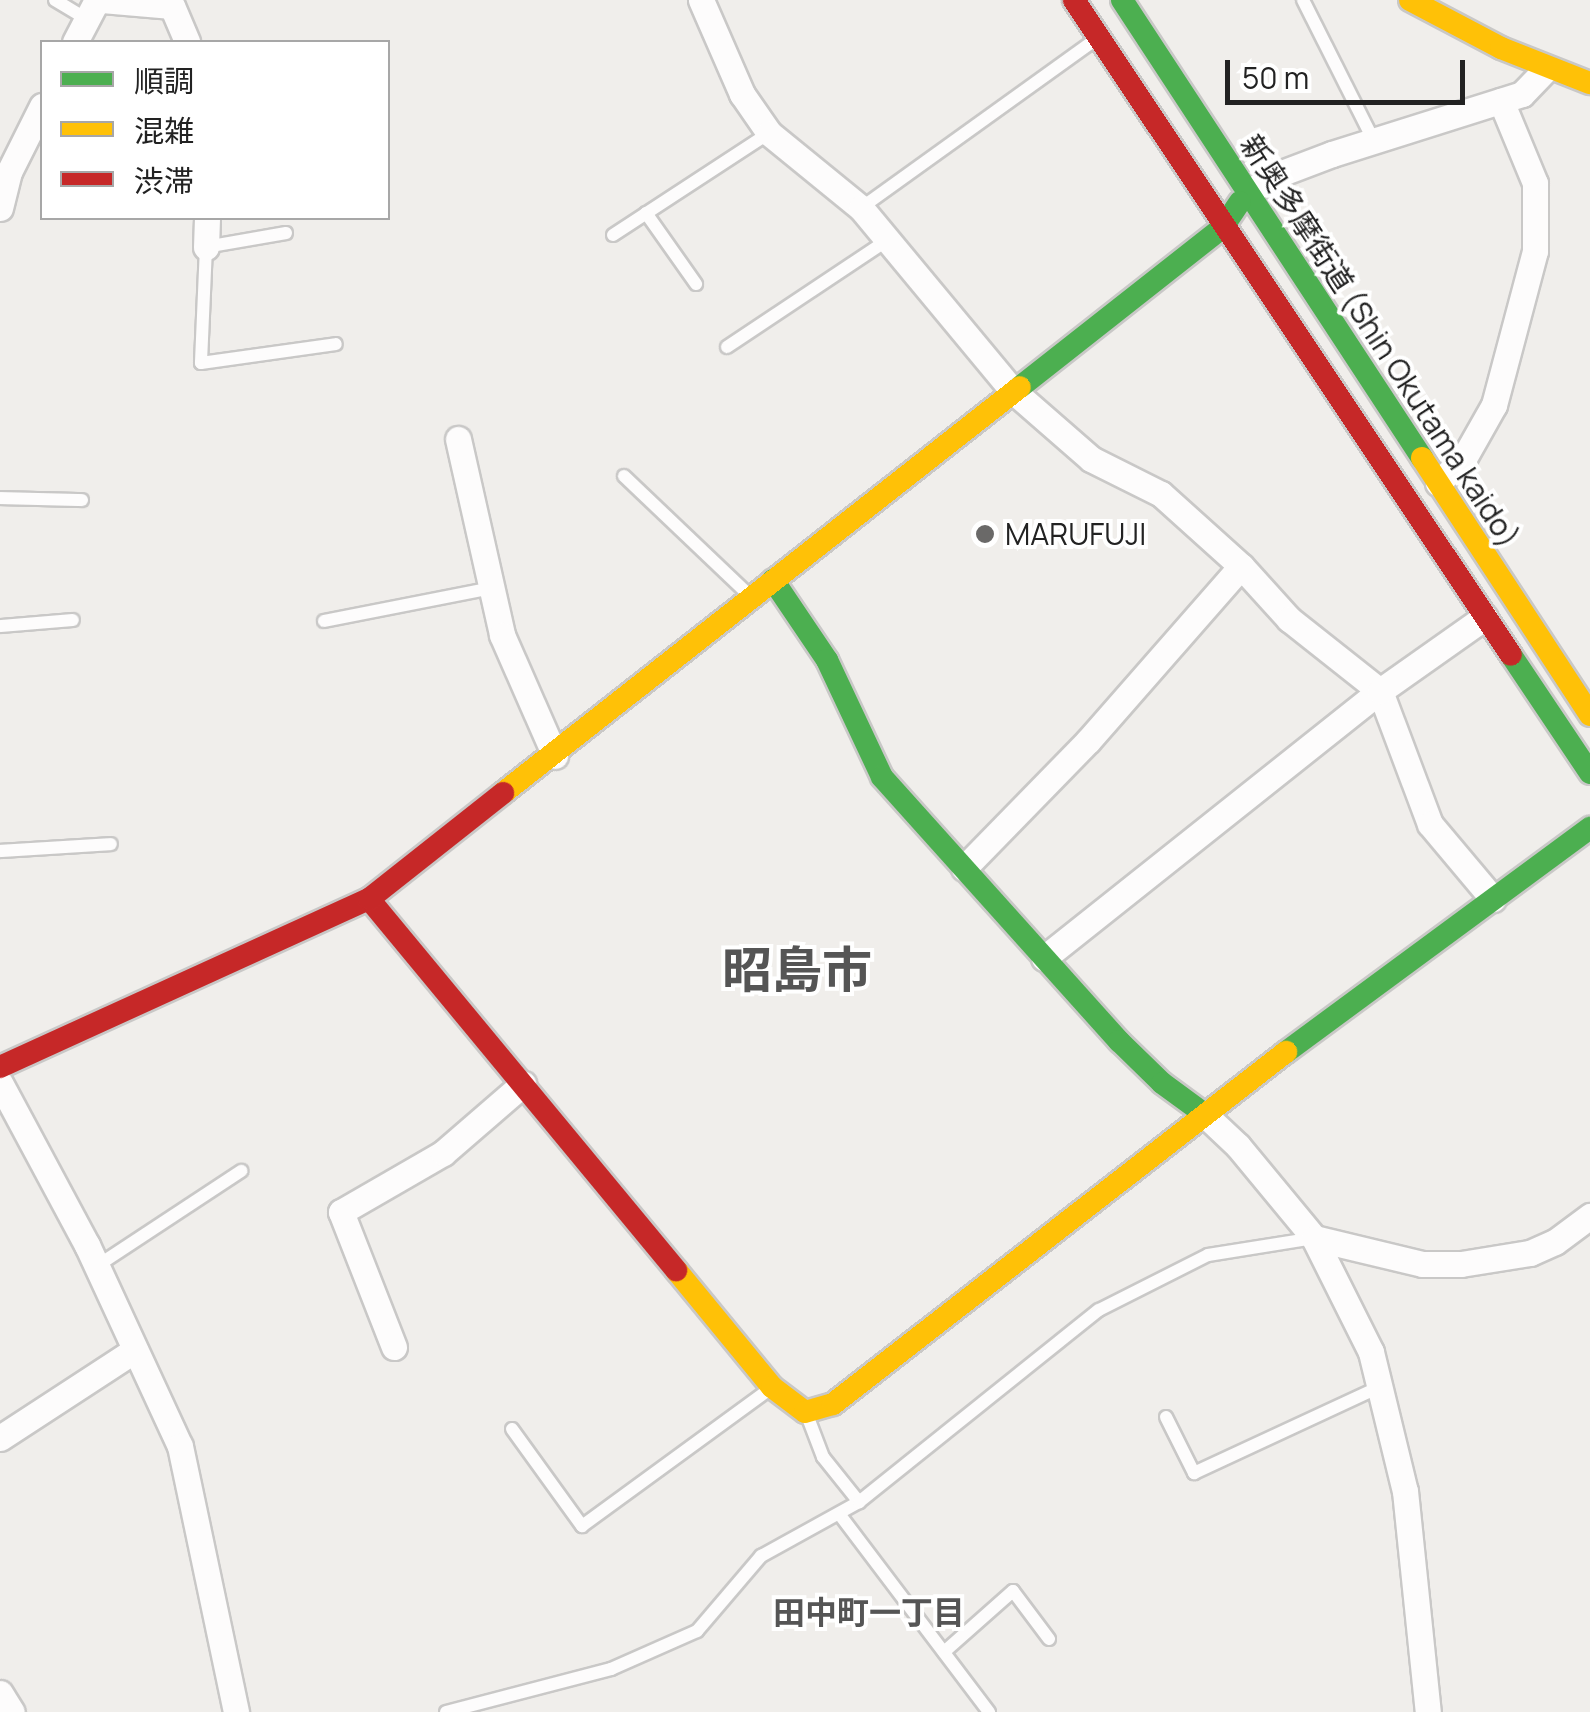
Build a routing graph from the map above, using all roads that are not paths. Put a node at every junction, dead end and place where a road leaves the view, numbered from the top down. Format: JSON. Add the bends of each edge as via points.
{"nodes":[{"id":1,"x":55,"y":0,"type":"edge"},
{"id":2,"x":701,"y":0,"type":"edge"},
{"id":3,"x":1074,"y":0,"type":"edge"},
{"id":4,"x":1123,"y":0,"type":"edge"},
{"id":5,"x":1303,"y":0,"type":"edge"},
{"id":6,"x":1410,"y":0,"type":"edge"},
{"id":7,"x":96,"y":6,"type":"edge"},
{"id":8,"x":1098,"y":37,"type":"junction"},
{"id":9,"x":76,"y":40,"type":"edge"},
{"id":10,"x":186,"y":40,"type":"edge"},
{"id":11,"x":1546,"y":69,"type":"junction"},
{"id":12,"x":1590,"y":84,"type":"edge"},
{"id":13,"x":1501,"y":102,"type":"junction"},
{"id":14,"x":40,"y":109,"type":"edge"},
{"id":15,"x":769,"y":133,"type":"junction"},
{"id":16,"x":1374,"y":140,"type":"junction"},
{"id":17,"x":4,"y":170,"type":"edge"},
{"id":18,"x":1246,"y":194,"type":"junction"},
{"id":19,"x":0,"y":208,"type":"edge"},
{"id":20,"x":861,"y":208,"type":"junction"},
{"id":21,"x":646,"y":213,"type":"junction"},
{"id":22,"x":207,"y":220,"type":"edge"},
{"id":23,"x":1222,"y":228,"type":"junction"},
{"id":24,"x":286,"y":232,"type":"dead end"},
{"id":25,"x":613,"y":235,"type":"dead end"},
{"id":26,"x":886,"y":241,"type":"junction"},
{"id":27,"x":206,"y":247,"type":"junction"},
{"id":28,"x":696,"y":284,"type":"dead end"},
{"id":29,"x":336,"y":344,"type":"dead end"},
{"id":30,"x":726,"y":347,"type":"dead end"},
{"id":31,"x":1012,"y":390,"type":"junction"},
{"id":32,"x":458,"y":438,"type":"dead end"},
{"id":33,"x":624,"y":476,"type":"dead end"},
{"id":34,"x":1438,"y":482,"type":"junction"},
{"id":35,"x":0,"y":498,"type":"edge"},
{"id":36,"x":82,"y":500,"type":"dead end"},
{"id":37,"x":1241,"y":566,"type":"junction"},
{"id":38,"x":773,"y":580,"type":"junction"},
{"id":39,"x":492,"y":588,"type":"junction"},
{"id":40,"x":751,"y":597,"type":"junction"},
{"id":41,"x":1485,"y":617,"type":"junction"},
{"id":42,"x":73,"y":620,"type":"dead end"},
{"id":43,"x":324,"y":621,"type":"dead end"},
{"id":44,"x":0,"y":626,"type":"edge"},
{"id":45,"x":1380,"y":691,"type":"junction"},
{"id":46,"x":1590,"y":715,"type":"edge"},
{"id":47,"x":555,"y":756,"type":"junction"},
{"id":48,"x":1590,"y":773,"type":"edge"},
{"id":49,"x":1590,"y":828,"type":"edge"},
{"id":50,"x":110,"y":844,"type":"dead end"},
{"id":51,"x":0,"y":851,"type":"edge"},
{"id":52,"x":964,"y":868,"type":"junction"},
{"id":53,"x":370,"y":898,"type":"junction"},
{"id":54,"x":1492,"y":899,"type":"junction"},
{"id":55,"x":1044,"y":958,"type":"junction"},
{"id":56,"x":0,"y":1066,"type":"edge"},
{"id":57,"x":0,"y":1082,"type":"edge"},
{"id":58,"x":523,"y":1084,"type":"junction"},
{"id":59,"x":1203,"y":1113,"type":"junction"},
{"id":60,"x":240,"y":1171,"type":"dead end"},
{"id":61,"x":1590,"y":1216,"type":"edge"},
{"id":62,"x":1314,"y":1238,"type":"junction"},
{"id":63,"x":97,"y":1266,"type":"junction"},
{"id":64,"x":394,"y":1346,"type":"dead end"},
{"id":65,"x":135,"y":1350,"type":"junction"},
{"id":66,"x":1380,"y":1387,"type":"junction"},
{"id":67,"x":772,"y":1388,"type":"junction"},
{"id":68,"x":805,"y":1412,"type":"junction"},
{"id":69,"x":1166,"y":1417,"type":"dead end"},
{"id":70,"x":512,"y":1429,"type":"dead end"},
{"id":71,"x":0,"y":1438,"type":"edge"},
{"id":72,"x":860,"y":1502,"type":"junction"},
{"id":73,"x":840,"y":1514,"type":"junction"},
{"id":74,"x":1050,"y":1638,"type":"dead end"},
{"id":75,"x":944,"y":1652,"type":"junction"},
{"id":76,"x":0,"y":1694,"type":"edge"},
{"id":77,"x":12,"y":1712,"type":"edge"},
{"id":78,"x":236,"y":1712,"type":"edge"},
{"id":79,"x":446,"y":1712,"type":"edge"},
{"id":80,"x":989,"y":1712,"type":"edge"},
{"id":81,"x":1428,"y":1712,"type":"edge"}],
"edges":[{"from":1,"to":7,"type":"lane"},
{"from":2,"to":15,"type":"street","via":[[742,94]]},
{"from":3,"to":8,"type":"street"},
{"from":4,"to":18,"type":"street","name":"新奥多摩街道 (Shin Okutama kaido)"},
{"from":5,"to":16,"type":"lane"},
{"from":6,"to":11,"type":"street"},
{"from":7,"to":9,"type":"street"},
{"from":7,"to":10,"type":"street","via":[[172,6]]},
{"from":8,"to":20,"type":"lane"},
{"from":8,"to":23,"type":"street"},
{"from":11,"to":12,"type":"street"},
{"from":11,"to":13,"type":"street","via":[[1522,94]]},
{"from":13,"to":16,"type":"street"},
{"from":13,"to":34,"type":"street","via":[[1535,183],[1535,251],[1494,405],[1464,458]]},
{"from":14,"to":17,"type":"street"},
{"from":15,"to":20,"type":"street"},
{"from":15,"to":21,"type":"lane"},
{"from":16,"to":18,"type":"street","via":[[1274,176]]},
{"from":17,"to":19,"type":"street"},
{"from":18,"to":23,"type":"street"},
{"from":18,"to":34,"type":"street","name":"新奥多摩街道 (Shin Okutama kaido)"},
{"from":20,"to":26,"type":"street"},
{"from":21,"to":25,"type":"lane"},
{"from":21,"to":28,"type":"lane"},
{"from":22,"to":27,"type":"street"},
{"from":23,"to":31,"type":"street"},
{"from":23,"to":41,"type":"street"},
{"from":24,"to":27,"type":"lane"},
{"from":26,"to":30,"type":"lane"},
{"from":26,"to":31,"type":"street"},
{"from":27,"to":29,"type":"lane","via":[[202,364]]},
{"from":31,"to":37,"type":"street","via":[[1091,459],[1161,494]]},
{"from":31,"to":38,"type":"street"},
{"from":32,"to":39,"type":"street"},
{"from":33,"to":40,"type":"lane"},
{"from":34,"to":46,"type":"street","name":"新奥多摩街道 (Shin Okutama kaido)"},
{"from":35,"to":36,"type":"lane"},
{"from":37,"to":45,"type":"street","via":[[1289,619]]},
{"from":37,"to":52,"type":"street","via":[[1088,741]]},
{"from":38,"to":40,"type":"street"},
{"from":38,"to":52,"type":"street","via":[[827,660],[882,778]]},
{"from":39,"to":43,"type":"lane"},
{"from":39,"to":47,"type":"street","via":[[502,635]]},
{"from":40,"to":47,"type":"street"},
{"from":41,"to":45,"type":"street"},
{"from":41,"to":48,"type":"street"},
{"from":42,"to":44,"type":"lane"},
{"from":45,"to":54,"type":"street","via":[[1430,824]]},
{"from":45,"to":55,"type":"street"},
{"from":47,"to":53,"type":"street"},
{"from":49,"to":54,"type":"street"},
{"from":50,"to":51,"type":"lane"},
{"from":52,"to":55,"type":"street"},
{"from":53,"to":56,"type":"street"},
{"from":53,"to":58,"type":"street"},
{"from":54,"to":59,"type":"street"},
{"from":55,"to":59,"type":"street","via":[[1162,1083]]},
{"from":57,"to":63,"type":"street"},
{"from":58,"to":64,"type":"street","via":[[443,1152],[341,1212]]},
{"from":58,"to":67,"type":"street"},
{"from":59,"to":62,"type":"street"},
{"from":59,"to":68,"type":"street","via":[[833,1404]]},
{"from":60,"to":63,"type":"lane"},
{"from":61,"to":62,"type":"street","via":[[1530,1253],[1461,1264],[1422,1264]]},
{"from":62,"to":66,"type":"street","via":[[1371,1352]]},
{"from":62,"to":72,"type":"lane","via":[[1208,1255],[1098,1310]]},
{"from":63,"to":65,"type":"street"},
{"from":65,"to":71,"type":"street"},
{"from":65,"to":78,"type":"street","via":[[180,1446]]},
{"from":66,"to":69,"type":"lane","via":[[1194,1473]]},
{"from":66,"to":81,"type":"street","via":[[1405,1491]]},
{"from":67,"to":68,"type":"street"},
{"from":67,"to":70,"type":"lane","via":[[582,1526]]},
{"from":68,"to":72,"type":"lane","via":[[823,1457]]},
{"from":72,"to":73,"type":"lane"},
{"from":73,"to":75,"type":"lane"},
{"from":73,"to":79,"type":"lane","via":[[761,1556],[698,1631],[611,1668]]},
{"from":74,"to":75,"type":"lane","via":[[1013,1591]]},
{"from":75,"to":80,"type":"lane"},
{"from":76,"to":77,"type":"street"}]}
